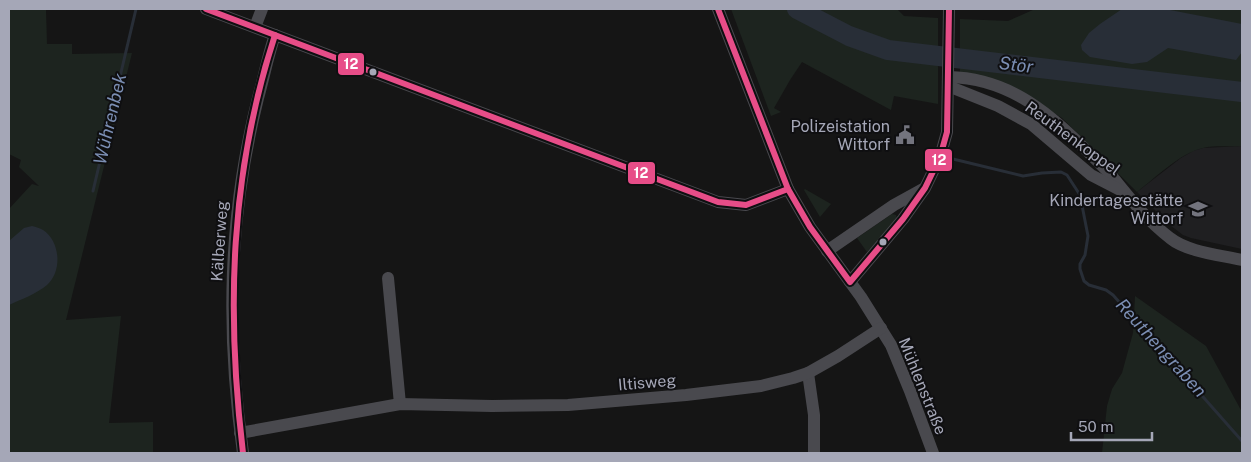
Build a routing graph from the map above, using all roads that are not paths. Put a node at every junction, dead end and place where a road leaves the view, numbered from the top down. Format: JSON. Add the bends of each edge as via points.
{"nodes":[{"id":1,"x":206,"y":9,"type":"edge"},
{"id":2,"x":262,"y":9,"type":"edge"},
{"id":3,"x":718,"y":9,"type":"edge"},
{"id":4,"x":949,"y":9,"type":"edge"},
{"id":5,"x":255,"y":28,"type":"junction"},
{"id":6,"x":275,"y":35,"type":"junction"},
{"id":7,"x":949,"y":78,"type":"junction"},
{"id":8,"x":925,"y":188,"type":"junction"},
{"id":9,"x":788,"y":189,"type":"junction"},
{"id":10,"x":1124,"y":193,"type":"junction"},
{"id":11,"x":827,"y":251,"type":"junction"},
{"id":12,"x":1242,"y":260,"type":"edge"},
{"id":13,"x":388,"y":278,"type":"dead end"},
{"id":14,"x":850,"y":282,"type":"junction"},
{"id":15,"x":881,"y":328,"type":"junction"},
{"id":16,"x":808,"y":373,"type":"junction"},
{"id":17,"x":400,"y":404,"type":"junction"},
{"id":18,"x":240,"y":433,"type":"junction"},
{"id":19,"x":243,"y":453,"type":"edge"},
{"id":20,"x":814,"y":453,"type":"edge"},
{"id":21,"x":933,"y":453,"type":"edge"}],
"edges":[{"from":1,"to":5,"type":"street"},
{"from":2,"to":5,"type":"street"},
{"from":3,"to":9,"type":"street","name":"Mühlenstraße"},
{"from":4,"to":7,"type":"street"},
{"from":5,"to":6,"type":"street"},
{"from":6,"to":9,"type":"street","via":[[718,202],[746,205]]},
{"from":6,"to":18,"type":"street","name":"Kälberweg","via":[[248,140],[238,202],[232,272],[232,332]]},
{"from":7,"to":8,"type":"street","via":[[946,132],[940,157]]},
{"from":7,"to":10,"type":"street","name":"Reuthenkoppel","via":[[1032,124],[1091,174]]},
{"from":7,"to":10,"type":"street","name":"Reuthenkoppel","via":[[985,82],[1028,101],[1057,121],[1115,179]]},
{"from":8,"to":11,"type":"street"},
{"from":8,"to":14,"type":"street","via":[[903,220]]},
{"from":9,"to":11,"type":"street","name":"Mühlenstraße"},
{"from":10,"to":12,"type":"street","name":"Reuthenkoppel","via":[[1171,239],[1195,250]]},
{"from":11,"to":14,"type":"street","name":"Mühlenstraße"},
{"from":13,"to":17,"type":"street"},
{"from":14,"to":15,"type":"street","name":"Mühlenstraße"},
{"from":15,"to":16,"type":"street","name":"Iltisweg"},
{"from":15,"to":21,"type":"street","name":"Mühlenstraße","via":[[899,363]]},
{"from":16,"to":17,"type":"street","name":"Iltisweg","via":[[761,386],[588,404]]},
{"from":16,"to":20,"type":"street","via":[[814,415]]},
{"from":17,"to":18,"type":"street","name":"Iltisweg"},
{"from":18,"to":19,"type":"street","name":"Kälberweg"}]}
